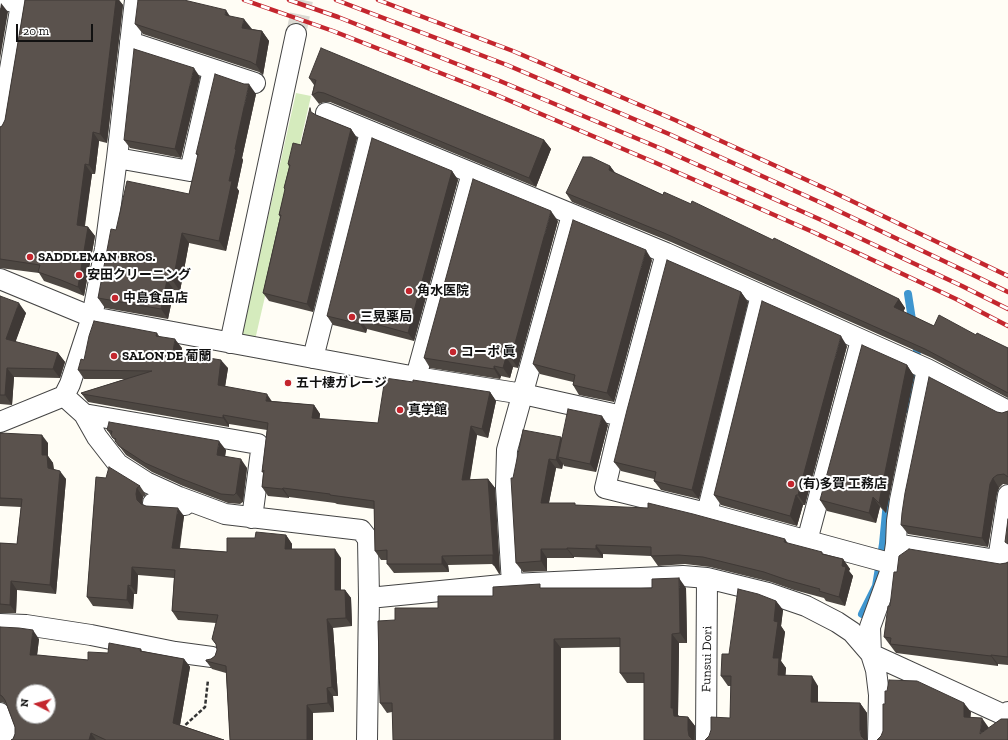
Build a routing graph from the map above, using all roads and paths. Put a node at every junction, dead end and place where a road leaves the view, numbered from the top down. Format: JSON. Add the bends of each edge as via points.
{"nodes":[{"id":1,"x":6,"y":0,"type":"edge"},
{"id":2,"x":135,"y":0,"type":"edge"},
{"id":3,"x":296,"y":34,"type":"tunnel mouth"},
{"id":4,"x":130,"y":42,"type":"junction"},
{"id":5,"x":213,"y":70,"type":"junction"},
{"id":6,"x":255,"y":83,"type":"dead end"},
{"id":7,"x":326,"y":114,"type":"dead end"},
{"id":8,"x":0,"y":128,"type":"edge"},
{"id":9,"x":370,"y":132,"type":"junction"},
{"id":10,"x":117,"y":158,"type":"junction"},
{"id":11,"x":472,"y":173,"type":"junction"},
{"id":12,"x":572,"y":215,"type":"junction"},
{"id":13,"x":666,"y":253,"type":"junction"},
{"id":14,"x":0,"y":279,"type":"edge"},
{"id":15,"x":761,"y":294,"type":"junction"},
{"id":16,"x":92,"y":317,"type":"junction"},
{"id":17,"x":861,"y":340,"type":"junction"},
{"id":18,"x":230,"y":343,"type":"junction"},
{"id":19,"x":313,"y":358,"type":"junction"},
{"id":20,"x":927,"y":369,"type":"junction"},
{"id":21,"x":416,"y":377,"type":"junction"},
{"id":22,"x":523,"y":394,"type":"junction"},
{"id":23,"x":64,"y":396,"type":"junction"},
{"id":24,"x":1008,"y":411,"type":"edge"},
{"id":25,"x":84,"y":414,"type":"junction"},
{"id":26,"x":622,"y":416,"type":"junction"},
{"id":27,"x":0,"y":422,"type":"edge"},
{"id":28,"x":1008,"y":495,"type":"edge"},
{"id":29,"x":154,"y":503,"type":"dead end"},
{"id":30,"x":205,"y":507,"type":"junction"},
{"id":31,"x":707,"y":513,"type":"junction"},
{"id":32,"x":252,"y":518,"type":"junction"},
{"id":33,"x":807,"y":541,"type":"junction"},
{"id":34,"x":896,"y":544,"type":"junction"},
{"id":35,"x":1003,"y":561,"type":"edge"},
{"id":36,"x":893,"y":564,"type":"junction"},
{"id":37,"x":708,"y":578,"type":"junction"},
{"id":38,"x":512,"y":584,"type":"junction"},
{"id":39,"x":369,"y":598,"type":"junction"},
{"id":40,"x":0,"y":624,"type":"edge"},
{"id":41,"x":871,"y":654,"type":"junction"},
{"id":42,"x":212,"y":657,"type":"edge"},
{"id":43,"x":1008,"y":712,"type":"edge"},
{"id":44,"x":0,"y":713,"type":"edge"},
{"id":45,"x":10,"y":740,"type":"edge"},
{"id":46,"x":367,"y":740,"type":"edge"},
{"id":47,"x":706,"y":740,"type":"edge"},
{"id":48,"x":878,"y":740,"type":"edge"}],
"edges":[{"from":1,"to":8,"type":"street","via":[[21,4]]},
{"from":2,"to":4,"type":"street"},
{"from":3,"to":18,"type":"street"},
{"from":4,"to":5,"type":"street"},
{"from":4,"to":10,"type":"street"},
{"from":5,"to":6,"type":"street"},
{"from":5,"to":10,"type":"street","via":[[190,171]]},
{"from":7,"to":9,"type":"street"},
{"from":9,"to":11,"type":"street"},
{"from":9,"to":19,"type":"street"},
{"from":10,"to":16,"type":"street","via":[[105,249]]},
{"from":11,"to":12,"type":"street"},
{"from":11,"to":21,"type":"street"},
{"from":12,"to":13,"type":"street"},
{"from":12,"to":22,"type":"street"},
{"from":13,"to":15,"type":"street"},
{"from":13,"to":26,"type":"street"},
{"from":14,"to":16,"type":"street"},
{"from":15,"to":17,"type":"street"},
{"from":15,"to":31,"type":"street"},
{"from":16,"to":18,"type":"street"},
{"from":16,"to":23,"type":"street"},
{"from":17,"to":20,"type":"street"},
{"from":17,"to":33,"type":"street"},
{"from":18,"to":19,"type":"street"},
{"from":19,"to":21,"type":"street"},
{"from":20,"to":24,"type":"street"},
{"from":20,"to":34,"type":"street","via":[[900,500]]},
{"from":21,"to":22,"type":"street"},
{"from":22,"to":26,"type":"street"},
{"from":22,"to":38,"type":"street","via":[[507,450],[506,463]]},
{"from":23,"to":25,"type":"street"},
{"from":23,"to":27,"type":"street"},
{"from":25,"to":30,"type":"street","via":[[97,437],[118,464],[146,482]]},
{"from":25,"to":32,"type":"street","via":[[258,444],[261,451]]},
{"from":26,"to":31,"type":"street","via":[[605,488]]},
{"from":28,"to":35,"type":"street"},
{"from":29,"to":30,"type":"street"},
{"from":30,"to":32,"type":"street","via":[[225,514]]},
{"from":31,"to":33,"type":"street"},
{"from":32,"to":39,"type":"street","via":[[361,530],[368,539]]},
{"from":33,"to":36,"type":"street"},
{"from":34,"to":35,"type":"street"},
{"from":34,"to":36,"type":"street"},
{"from":36,"to":41,"type":"street","via":[[870,627]]},
{"from":37,"to":38,"type":"street","via":[[683,576]]},
{"from":37,"to":41,"type":"street","via":[[768,593],[806,606],[852,632]]},
{"from":37,"to":47,"type":"street","name":"Funsui Dori"},
{"from":38,"to":39,"type":"street"},
{"from":39,"to":46,"type":"street"},
{"from":40,"to":42,"type":"street","via":[[26,625],[91,635]]},
{"from":41,"to":43,"type":"street","via":[[1004,715]]},
{"from":41,"to":48,"type":"street","via":[[879,695]]},
{"from":44,"to":45,"type":"street"}]}
